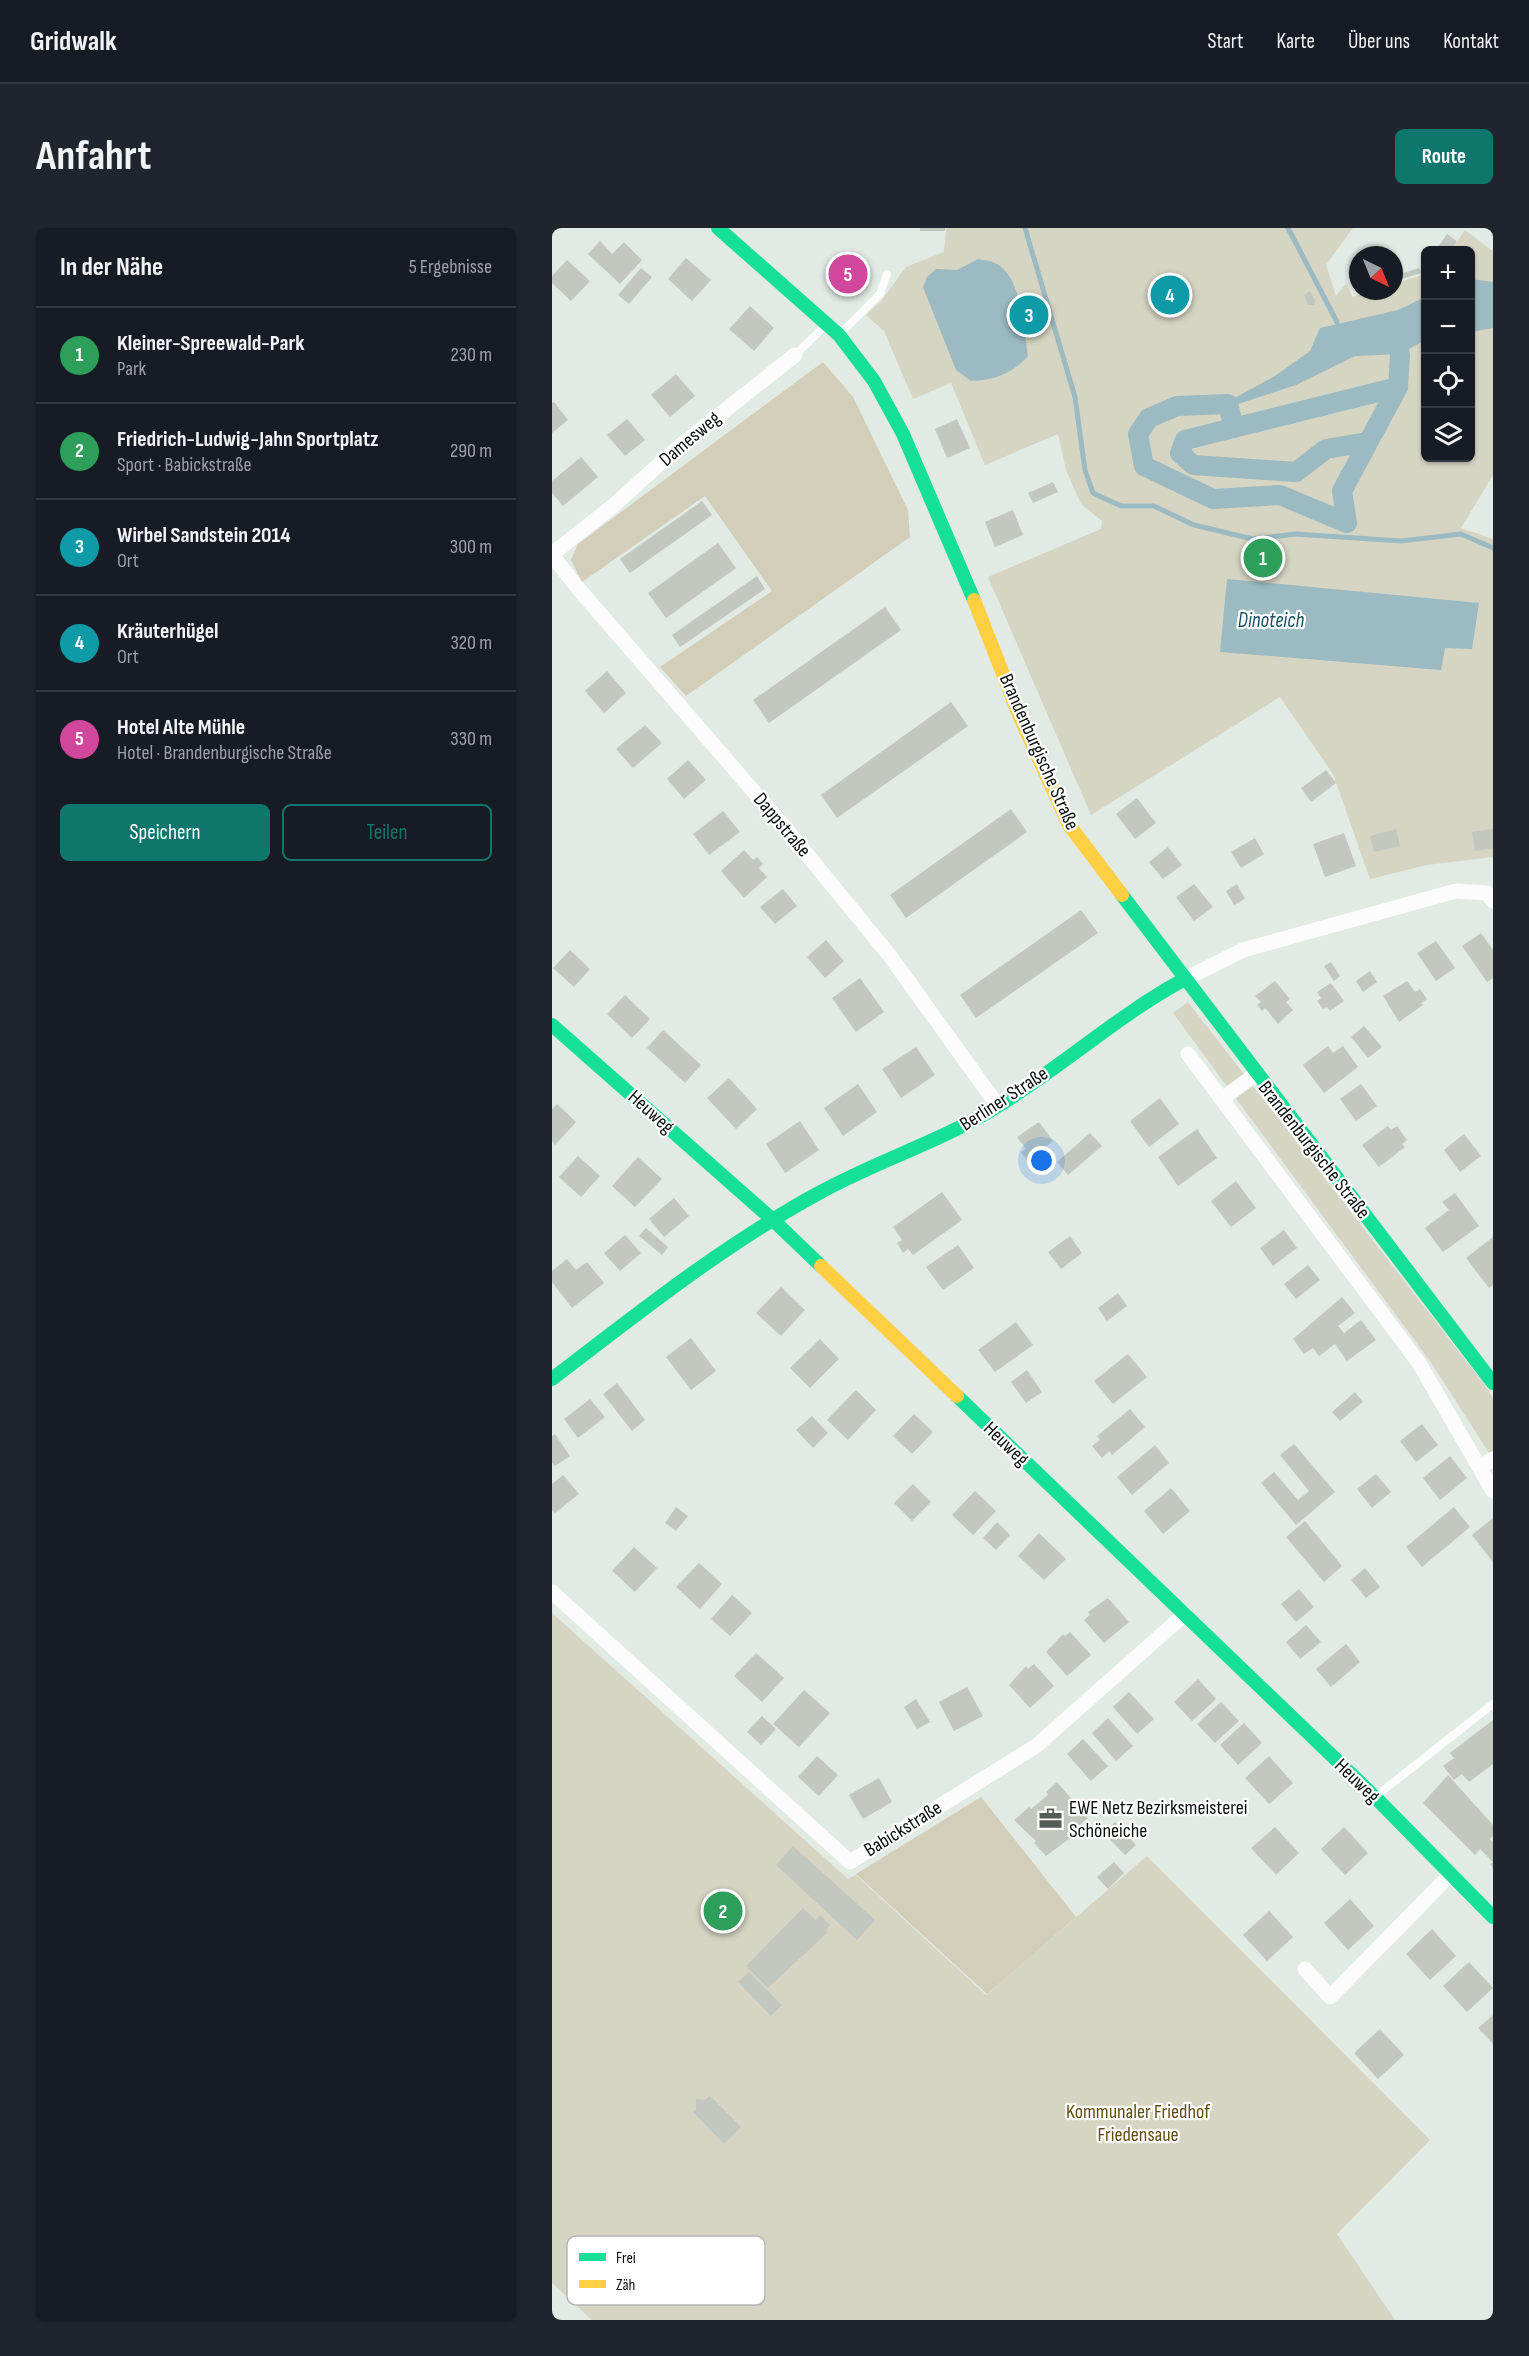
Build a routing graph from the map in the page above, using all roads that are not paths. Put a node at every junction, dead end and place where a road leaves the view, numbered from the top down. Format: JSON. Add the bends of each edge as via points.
{"nodes":[{"id":1,"x":718,"y":228,"type":"edge"},
{"id":2,"x":887,"y":274,"type":"dead end"},
{"id":3,"x":827,"y":324,"type":"junction"},
{"id":4,"x":839,"y":335,"type":"junction"},
{"id":5,"x":795,"y":355,"type":"joint"},
{"id":6,"x":552,"y":555,"type":"edge"},
{"id":7,"x":1491,"y":896,"type":"edge"},
{"id":8,"x":1185,"y":979,"type":"junction"},
{"id":9,"x":552,"y":1025,"type":"edge"},
{"id":10,"x":1188,"y":1054,"type":"dead end"},
{"id":11,"x":1256,"y":1074,"type":"junction"},
{"id":12,"x":1222,"y":1099,"type":"junction"},
{"id":13,"x":998,"y":1106,"type":"junction"},
{"id":14,"x":773,"y":1220,"type":"junction"},
{"id":15,"x":1491,"y":1376,"type":"edge"},
{"id":16,"x":552,"y":1379,"type":"edge"},
{"id":17,"x":1486,"y":1463,"type":"edge"},
{"id":18,"x":1493,"y":1491,"type":"edge"},
{"id":19,"x":552,"y":1592,"type":"edge"},
{"id":20,"x":1185,"y":1614,"type":"junction"},
{"id":21,"x":1493,"y":1704,"type":"edge"},
{"id":22,"x":1375,"y":1797,"type":"junction"},
{"id":23,"x":1450,"y":1875,"type":"junction"},
{"id":24,"x":1493,"y":1917,"type":"edge"},
{"id":25,"x":1305,"y":1969,"type":"dead end"}],
"edges":[{"from":1,"to":3,"type":"street","name":"Brandenburgische Straße"},
{"from":2,"to":4,"type":"lane","via":[[880,294]]},
{"from":3,"to":4,"type":"street","name":"Brandenburgische Straße"},
{"from":3,"to":5,"type":"lane","name":"Damesweg"},
{"from":4,"to":8,"type":"street","name":"Brandenburgische Straße","via":[[874,381],[903,434],[1019,715],[1069,825]]},
{"from":5,"to":6,"type":"street","name":"Damesweg"},
{"from":6,"to":13,"type":"street","name":"Dappstraße","via":[[890,956]]},
{"from":7,"to":8,"type":"street","name":"Berliner Straße","via":[[1456,891],[1243,950]]},
{"from":8,"to":11,"type":"street","name":"Brandenburgische Straße"},
{"from":8,"to":13,"type":"street","name":"Berliner Straße","via":[[1154,995]]},
{"from":9,"to":14,"type":"street","name":"Heuweg"},
{"from":10,"to":12,"type":"street"},
{"from":11,"to":12,"type":"street"},
{"from":11,"to":15,"type":"street","name":"Brandenburgische Straße"},
{"from":12,"to":17,"type":"street","via":[[1419,1363]]},
{"from":13,"to":14,"type":"street","name":"Berliner Straße","via":[[959,1129],[817,1193]]},
{"from":14,"to":16,"type":"street","name":"Berliner Straße","via":[[683,1278]]},
{"from":14,"to":20,"type":"street","name":"Heuweg"},
{"from":17,"to":18,"type":"street"},
{"from":19,"to":20,"type":"street","name":"Babickstraße","via":[[850,1862],[1036,1746]]},
{"from":20,"to":22,"type":"street","name":"Heuweg"},
{"from":21,"to":22,"type":"lane"},
{"from":22,"to":23,"type":"street","name":"Heuweg"},
{"from":23,"to":24,"type":"street","name":"Heuweg"},
{"from":23,"to":25,"type":"street","via":[[1330,1997]]}]}
